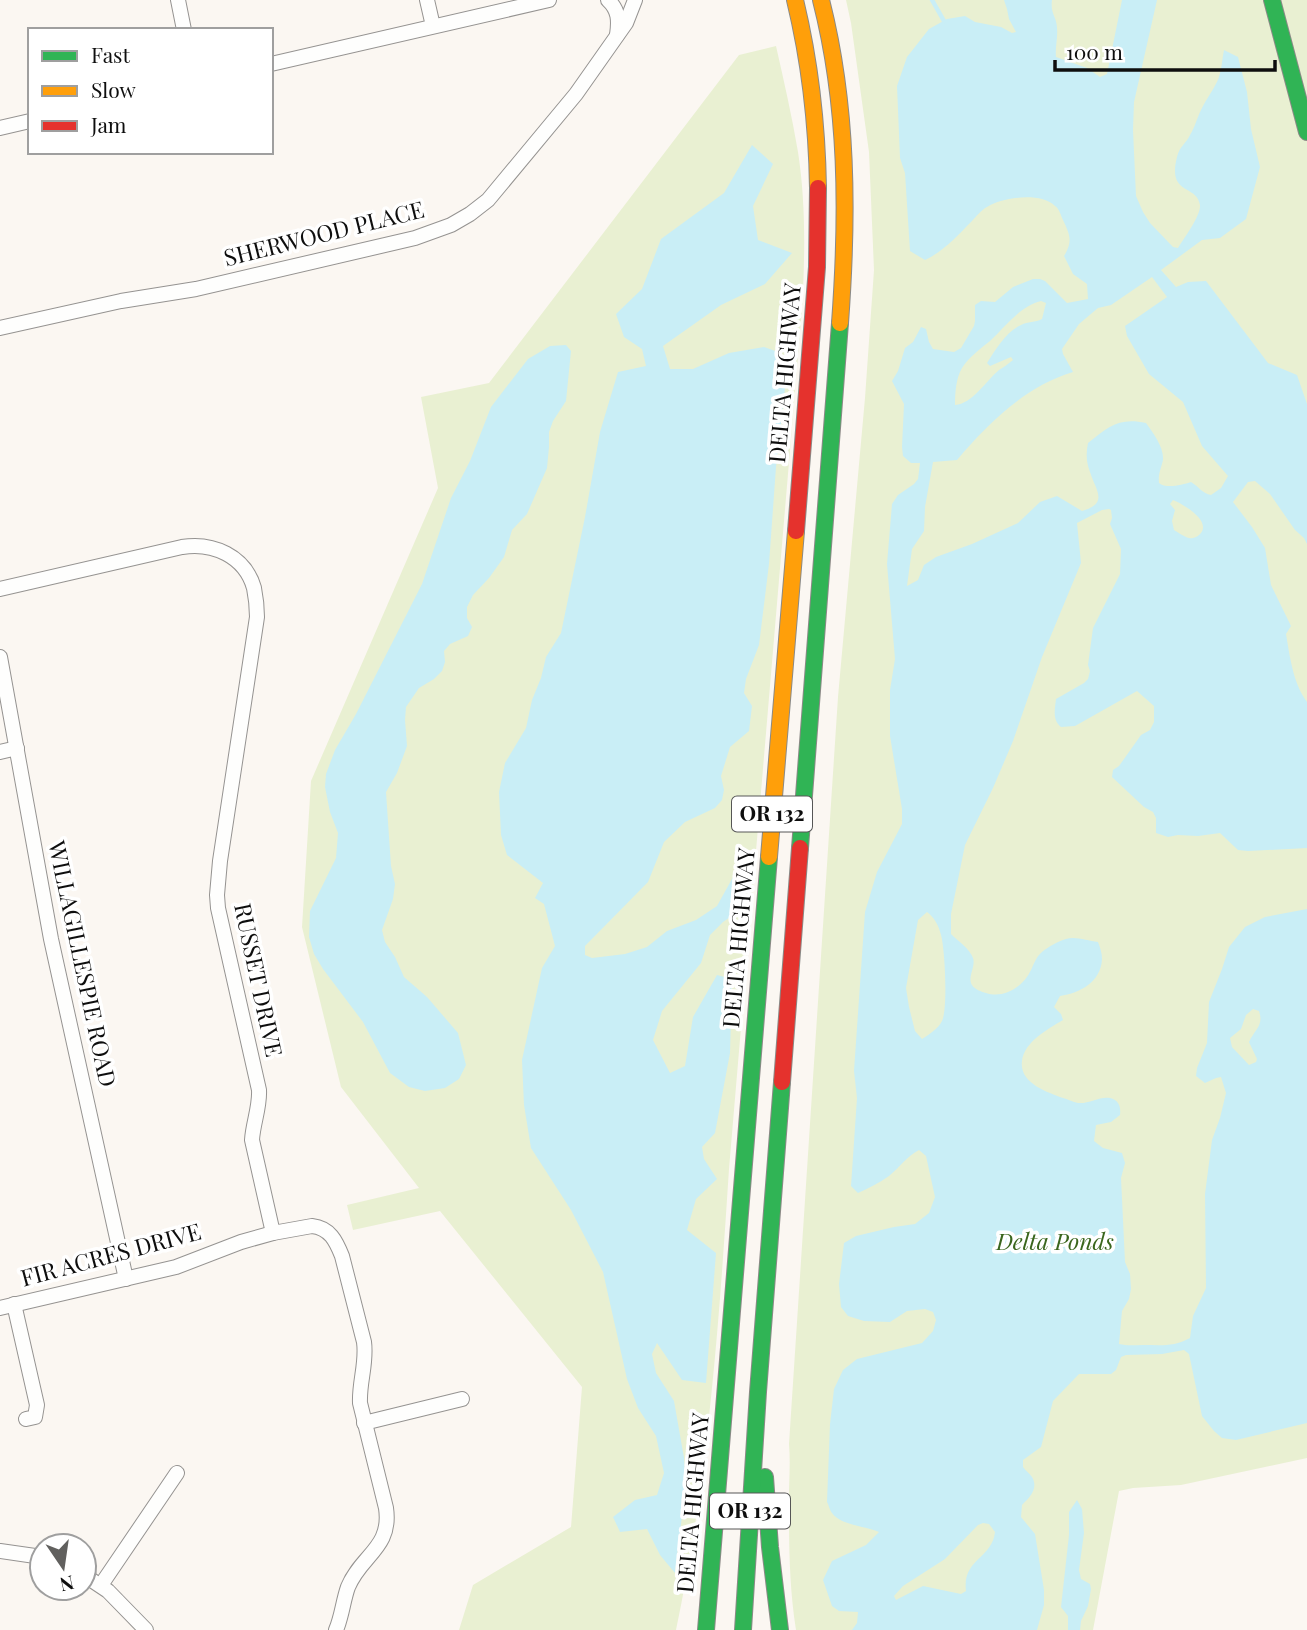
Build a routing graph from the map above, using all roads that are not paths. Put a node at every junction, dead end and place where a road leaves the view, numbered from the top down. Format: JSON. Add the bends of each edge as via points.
{"nodes":[{"id":1,"x":178,"y":0,"type":"edge"},
{"id":2,"x":427,"y":0,"type":"edge"},
{"id":3,"x":549,"y":0,"type":"edge"},
{"id":4,"x":608,"y":0,"type":"edge"},
{"id":5,"x":635,"y":0,"type":"edge"},
{"id":6,"x":795,"y":0,"type":"edge"},
{"id":7,"x":821,"y":0,"type":"edge"},
{"id":8,"x":1272,"y":0,"type":"edge"},
{"id":9,"x":433,"y":26,"type":"junction"},
{"id":10,"x":184,"y":28,"type":"edge"},
{"id":11,"x":617,"y":36,"type":"junction"},
{"id":12,"x":273,"y":64,"type":"edge"},
{"id":13,"x":28,"y":121,"type":"edge"},
{"id":14,"x":0,"y":128,"type":"edge"},
{"id":15,"x":1307,"y":132,"type":"edge"},
{"id":16,"x":0,"y":328,"type":"edge"},
{"id":17,"x":0,"y":589,"type":"edge"},
{"id":18,"x":0,"y":657,"type":"edge"},
{"id":19,"x":17,"y":748,"type":"junction"},
{"id":20,"x":0,"y":752,"type":"edge"},
{"id":21,"x":273,"y":1233,"type":"junction"},
{"id":22,"x":126,"y":1279,"type":"junction"},
{"id":23,"x":7,"y":1306,"type":"edge"},
{"id":24,"x":758,"y":1392,"type":"junction"},
{"id":25,"x":462,"y":1399,"type":"dead end"},
{"id":26,"x":26,"y":1419,"type":"dead end"},
{"id":27,"x":364,"y":1423,"type":"junction"},
{"id":28,"x":177,"y":1473,"type":"dead end"},
{"id":29,"x":0,"y":1551,"type":"edge"},
{"id":30,"x":28,"y":1555,"type":"edge"},
{"id":31,"x":98,"y":1583,"type":"edge"},
{"id":32,"x":709,"y":1583,"type":"junction"},
{"id":33,"x":101,"y":1585,"type":"junction"},
{"id":34,"x":146,"y":1630,"type":"edge"},
{"id":35,"x":336,"y":1630,"type":"edge"},
{"id":36,"x":695,"y":1630,"type":"edge"},
{"id":37,"x":706,"y":1630,"type":"edge"},
{"id":38,"x":743,"y":1630,"type":"edge"},
{"id":39,"x":780,"y":1630,"type":"edge"}],
"edges":[{"from":1,"to":10,"type":"street"},
{"from":2,"to":9,"type":"street"},
{"from":3,"to":9,"type":"street"},
{"from":4,"to":11,"type":"street","via":[[618,16]]},
{"from":5,"to":11,"type":"street","name":"SHERWOOD PLACE"},
{"from":6,"to":32,"type":"main road","name":"DELTA HIGHWAY","number":"OR 132","via":[[815,120],[817,267]]},
{"from":7,"to":24,"type":"main road","number":"OR 132","via":[[842,118],[844,265]]},
{"from":8,"to":15,"type":"main road"},
{"from":9,"to":12,"type":"street"},
{"from":11,"to":16,"type":"street","name":"SHERWOOD PLACE","via":[[495,192],[451,225],[415,238],[208,286]]},
{"from":13,"to":14,"type":"street"},
{"from":17,"to":21,"type":"street","name":"RUSSET DRIVE","via":[[196,545],[233,557],[253,586],[257,617],[217,895],[259,1090],[252,1140]]},
{"from":18,"to":19,"type":"street","name":"WILLAGILLESPIE ROAD"},
{"from":19,"to":20,"type":"street"},
{"from":19,"to":22,"type":"street","name":"WILLAGILLESPIE ROAD","via":[[51,939]]},
{"from":21,"to":22,"type":"street","name":"FIR ACRES DRIVE"},
{"from":21,"to":27,"type":"street","via":[[318,1226],[329,1232],[338,1246],[364,1342],[359,1395]]},
{"from":22,"to":23,"type":"street","name":"FIR ACRES DRIVE"},
{"from":23,"to":26,"type":"street","via":[[37,1405],[35,1417]]},
{"from":24,"to":38,"type":"main road","number":"OR 132"},
{"from":24,"to":39,"type":"main road"},
{"from":25,"to":27,"type":"street"},
{"from":27,"to":35,"type":"street","via":[[386,1508],[386,1534],[349,1586]]},
{"from":28,"to":33,"type":"street"},
{"from":29,"to":30,"type":"street"},
{"from":31,"to":33,"type":"street"},
{"from":32,"to":36,"type":"main road"},
{"from":32,"to":37,"type":"main road","name":"DELTA HIGHWAY","number":"OR 132"},
{"from":33,"to":34,"type":"street"}]}
